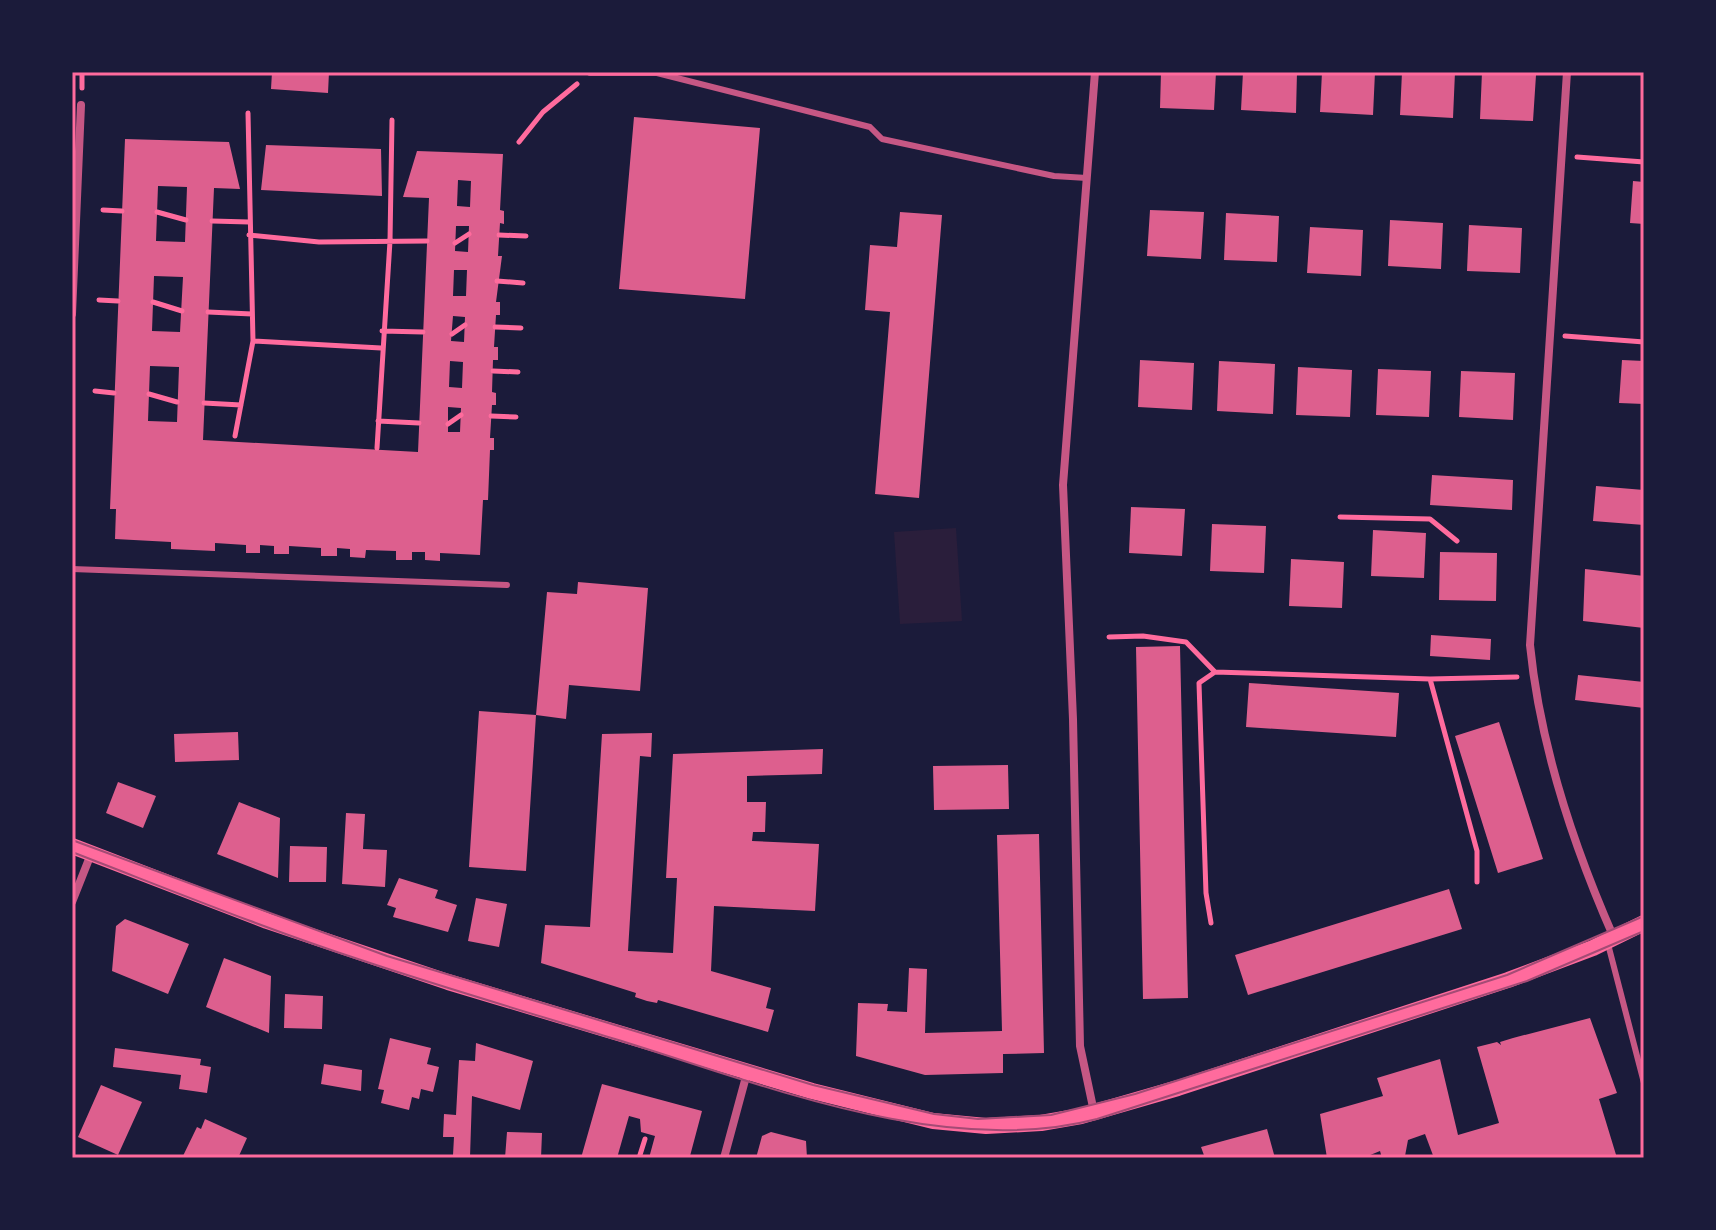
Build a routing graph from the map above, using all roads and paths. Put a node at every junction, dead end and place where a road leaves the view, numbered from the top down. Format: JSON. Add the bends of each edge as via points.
{"nodes":[{"id":1,"x":1095,"y":72,"type":"edge"},
{"id":2,"x":1567,"y":72,"type":"edge"},
{"id":3,"x":590,"y":73,"type":"edge"},
{"id":4,"x":81,"y":105,"type":"dead end"},
{"id":5,"x":248,"y":113,"type":"dead end"},
{"id":6,"x":392,"y":120,"type":"dead end"},
{"id":7,"x":519,"y":142,"type":"dead end"},
{"id":8,"x":1560,"y":157,"type":"junction"},
{"id":9,"x":1644,"y":162,"type":"edge"},
{"id":10,"x":1087,"y":178,"type":"junction"},
{"id":11,"x":103,"y":210,"type":"dead end"},
{"id":12,"x":122,"y":211,"type":"dead end"},
{"id":13,"x":157,"y":212,"type":"dead end"},
{"id":14,"x":186,"y":220,"type":"dead end"},
{"id":15,"x":212,"y":221,"type":"dead end"},
{"id":16,"x":249,"y":222,"type":"junction"},
{"id":17,"x":469,"y":234,"type":"dead end"},
{"id":18,"x":249,"y":235,"type":"junction"},
{"id":19,"x":499,"y":235,"type":"dead end"},
{"id":20,"x":526,"y":236,"type":"dead end"},
{"id":21,"x":390,"y":241,"type":"junction"},
{"id":22,"x":427,"y":241,"type":"dead end"},
{"id":23,"x":455,"y":243,"type":"dead end"},
{"id":24,"x":497,"y":281,"type":"dead end"},
{"id":25,"x":523,"y":283,"type":"dead end"},
{"id":26,"x":99,"y":300,"type":"dead end"},
{"id":27,"x":118,"y":301,"type":"dead end"},
{"id":28,"x":153,"y":302,"type":"dead end"},
{"id":29,"x":182,"y":311,"type":"dead end"},
{"id":30,"x":208,"y":312,"type":"dead end"},
{"id":31,"x":72,"y":314,"type":"edge"},
{"id":32,"x":252,"y":314,"type":"junction"},
{"id":33,"x":465,"y":325,"type":"dead end"},
{"id":34,"x":495,"y":327,"type":"dead end"},
{"id":35,"x":521,"y":328,"type":"dead end"},
{"id":36,"x":382,"y":331,"type":"junction"},
{"id":37,"x":423,"y":332,"type":"dead end"},
{"id":38,"x":452,"y":334,"type":"dead end"},
{"id":39,"x":1548,"y":335,"type":"junction"},
{"id":40,"x":253,"y":341,"type":"junction"},
{"id":41,"x":1644,"y":342,"type":"edge"},
{"id":42,"x":381,"y":348,"type":"junction"},
{"id":43,"x":493,"y":371,"type":"dead end"},
{"id":44,"x":518,"y":372,"type":"dead end"},
{"id":45,"x":95,"y":391,"type":"dead end"},
{"id":46,"x":114,"y":393,"type":"dead end"},
{"id":47,"x":149,"y":394,"type":"dead end"},
{"id":48,"x":177,"y":402,"type":"dead end"},
{"id":49,"x":204,"y":403,"type":"dead end"},
{"id":50,"x":241,"y":405,"type":"junction"},
{"id":51,"x":461,"y":415,"type":"dead end"},
{"id":52,"x":491,"y":416,"type":"dead end"},
{"id":53,"x":516,"y":417,"type":"dead end"},
{"id":54,"x":378,"y":421,"type":"junction"},
{"id":55,"x":419,"y":423,"type":"dead end"},
{"id":56,"x":448,"y":424,"type":"dead end"},
{"id":57,"x":235,"y":436,"type":"dead end"},
{"id":58,"x":377,"y":448,"type":"dead end"},
{"id":59,"x":1340,"y":517,"type":"dead end"},
{"id":60,"x":1457,"y":541,"type":"dead end"},
{"id":61,"x":72,"y":569,"type":"edge"},
{"id":62,"x":507,"y":585,"type":"dead end"},
{"id":63,"x":1109,"y":637,"type":"dead end"},
{"id":64,"x":1215,"y":672,"type":"junction"},
{"id":65,"x":1518,"y":677,"type":"dead end"},
{"id":66,"x":1430,"y":679,"type":"junction"},
{"id":67,"x":72,"y":846,"type":"edge"},
{"id":68,"x":91,"y":854,"type":"junction"},
{"id":69,"x":1477,"y":882,"type":"dead end"},
{"id":70,"x":72,"y":902,"type":"edge"},
{"id":71,"x":1211,"y":923,"type":"dead end"},
{"id":72,"x":1644,"y":923,"type":"edge"},
{"id":73,"x":1611,"y":940,"type":"junction"},
{"id":74,"x":747,"y":1073,"type":"junction"},
{"id":75,"x":1644,"y":1083,"type":"edge"},
{"id":76,"x":1095,"y":1113,"type":"junction"},
{"id":77,"x":645,"y":1139,"type":"dead end"},
{"id":78,"x":639,"y":1158,"type":"edge"},
{"id":79,"x":724,"y":1158,"type":"edge"}],
"edges":[{"from":1,"to":10,"type":"street"},
{"from":2,"to":8,"type":"street"},
{"from":3,"to":7,"type":"path","via":[[543,112]]},
{"from":3,"to":10,"type":"lane","via":[[657,73],[870,127],[882,139],[1054,176]]},
{"from":4,"to":31,"type":"street"},
{"from":5,"to":16,"type":"path"},
{"from":6,"to":21,"type":"path"},
{"from":8,"to":9,"type":"path"},
{"from":8,"to":39,"type":"street"},
{"from":10,"to":76,"type":"street","via":[[1063,531],[1080,1046]]},
{"from":11,"to":12,"type":"path"},
{"from":13,"to":14,"type":"path"},
{"from":15,"to":16,"type":"path"},
{"from":16,"to":18,"type":"path"},
{"from":17,"to":23,"type":"path"},
{"from":18,"to":21,"type":"path","via":[[319,242]]},
{"from":18,"to":32,"type":"path"},
{"from":19,"to":20,"type":"path"},
{"from":21,"to":22,"type":"path"},
{"from":21,"to":36,"type":"path"},
{"from":24,"to":25,"type":"path"},
{"from":26,"to":27,"type":"path"},
{"from":28,"to":29,"type":"path"},
{"from":30,"to":32,"type":"path"},
{"from":32,"to":40,"type":"path"},
{"from":33,"to":38,"type":"path"},
{"from":34,"to":35,"type":"path"},
{"from":36,"to":37,"type":"path"},
{"from":36,"to":42,"type":"path"},
{"from":39,"to":41,"type":"path"},
{"from":39,"to":73,"type":"street","via":[[1530,621],[1532,667],[1542,729]]},
{"from":40,"to":42,"type":"path"},
{"from":40,"to":50,"type":"path"},
{"from":42,"to":54,"type":"path"},
{"from":43,"to":44,"type":"path"},
{"from":45,"to":46,"type":"path"},
{"from":47,"to":48,"type":"path"},
{"from":49,"to":50,"type":"path"},
{"from":50,"to":57,"type":"path"},
{"from":51,"to":56,"type":"path"},
{"from":52,"to":53,"type":"path"},
{"from":54,"to":55,"type":"path"},
{"from":54,"to":58,"type":"path"},
{"from":59,"to":60,"type":"path","via":[[1430,519]]},
{"from":61,"to":62,"type":"lane"},
{"from":63,"to":64,"type":"path","via":[[1186,642]]},
{"from":64,"to":66,"type":"path"},
{"from":64,"to":71,"type":"path","via":[[1199,683]]},
{"from":65,"to":66,"type":"path"},
{"from":66,"to":69,"type":"path","via":[[1477,851]]},
{"from":67,"to":68,"type":"main road"},
{"from":68,"to":70,"type":"street"},
{"from":68,"to":74,"type":"main road","via":[[386,962]]},
{"from":72,"to":73,"type":"main road"},
{"from":73,"to":75,"type":"lane"},
{"from":73,"to":76,"type":"main road","via":[[1449,1001]]},
{"from":74,"to":76,"type":"main road","via":[[956,1123],[1010,1126]]},
{"from":74,"to":79,"type":"street"},
{"from":77,"to":78,"type":"path"}]}
